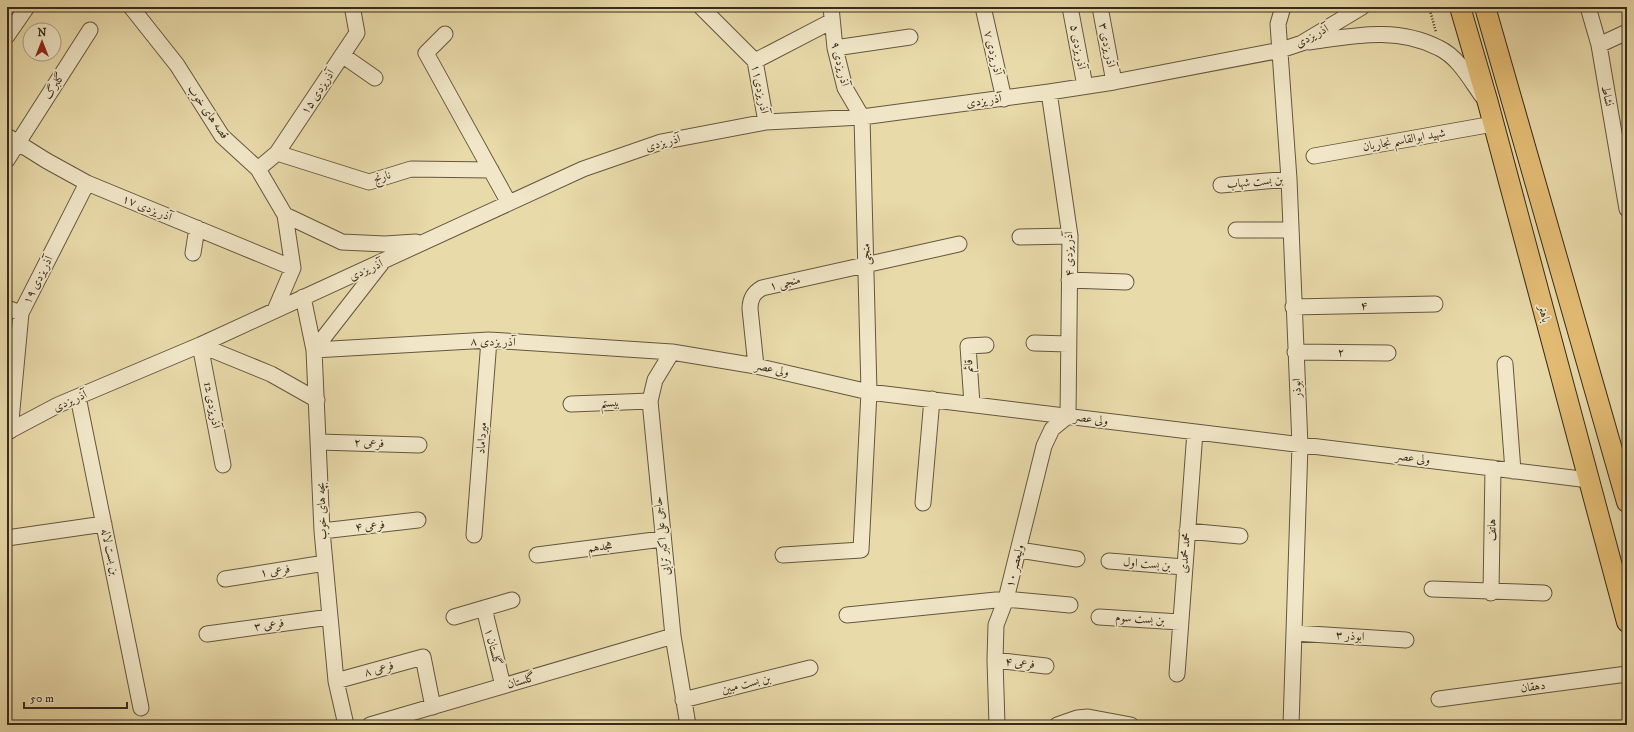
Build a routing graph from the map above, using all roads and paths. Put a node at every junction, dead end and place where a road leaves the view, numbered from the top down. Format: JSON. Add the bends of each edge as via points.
{"nodes":[{"id":1,"x":27,"y":7,"type":"edge"},
{"id":2,"x":131,"y":7,"type":"edge"},
{"id":3,"x":701,"y":7,"type":"edge"},
{"id":4,"x":983,"y":7,"type":"edge"},
{"id":5,"x":1070,"y":7,"type":"edge"},
{"id":6,"x":1100,"y":7,"type":"edge"},
{"id":7,"x":1283,"y":7,"type":"edge"},
{"id":8,"x":1362,"y":7,"type":"edge"},
{"id":9,"x":1429,"y":7,"type":"edge"},
{"id":10,"x":1460,"y":7,"type":"edge"},
{"id":11,"x":1485,"y":7,"type":"edge"},
{"id":12,"x":1588,"y":7,"type":"edge"},
{"id":13,"x":352,"y":8,"type":"edge"},
{"id":14,"x":832,"y":14,"type":"edge"},
{"id":15,"x":90,"y":30,"type":"dead end"},
{"id":16,"x":1627,"y":32,"type":"edge"},
{"id":17,"x":445,"y":34,"type":"dead end"},
{"id":18,"x":7,"y":36,"type":"edge"},
{"id":19,"x":910,"y":37,"type":"dead end"},
{"id":20,"x":1302,"y":43,"type":"junction"},
{"id":21,"x":1599,"y":45,"type":"junction"},
{"id":22,"x":835,"y":48,"type":"junction"},
{"id":23,"x":1440,"y":48,"type":"junction"},
{"id":24,"x":1281,"y":50,"type":"junction"},
{"id":25,"x":342,"y":55,"type":"junction"},
{"id":26,"x":755,"y":60,"type":"junction"},
{"id":27,"x":375,"y":78,"type":"dead end"},
{"id":28,"x":1114,"y":82,"type":"junction"},
{"id":29,"x":1085,"y":86,"type":"junction"},
{"id":30,"x":1049,"y":92,"type":"junction"},
{"id":31,"x":1004,"y":99,"type":"junction"},
{"id":32,"x":1488,"y":103,"type":"junction"},
{"id":33,"x":862,"y":117,"type":"junction"},
{"id":34,"x":766,"y":122,"type":"junction"},
{"id":35,"x":1493,"y":124,"type":"junction"},
{"id":36,"x":12,"y":139,"type":"edge"},
{"id":37,"x":277,"y":153,"type":"junction"},
{"id":38,"x":1314,"y":156,"type":"dead end"},
{"id":39,"x":7,"y":160,"type":"edge"},
{"id":40,"x":258,"y":169,"type":"junction"},
{"id":41,"x":491,"y":170,"type":"junction"},
{"id":42,"x":1289,"y":179,"type":"junction"},
{"id":43,"x":87,"y":183,"type":"junction"},
{"id":44,"x":1220,"y":185,"type":"dead end"},
{"id":45,"x":509,"y":203,"type":"junction"},
{"id":46,"x":1627,"y":209,"type":"edge"},
{"id":47,"x":285,"y":215,"type":"junction"},
{"id":48,"x":198,"y":228,"type":"junction"},
{"id":49,"x":1236,"y":230,"type":"dead end"},
{"id":50,"x":1291,"y":230,"type":"junction"},
{"id":51,"x":1070,"y":236,"type":"junction"},
{"id":52,"x":1020,"y":237,"type":"dead end"},
{"id":53,"x":424,"y":242,"type":"junction"},
{"id":54,"x":959,"y":244,"type":"dead end"},
{"id":55,"x":193,"y":253,"type":"dead end"},
{"id":56,"x":382,"y":262,"type":"junction"},
{"id":57,"x":866,"y":264,"type":"junction"},
{"id":58,"x":293,"y":268,"type":"junction"},
{"id":59,"x":1069,"y":280,"type":"junction"},
{"id":60,"x":1126,"y":282,"type":"dead end"},
{"id":61,"x":303,"y":297,"type":"junction"},
{"id":62,"x":1435,"y":304,"type":"dead end"},
{"id":63,"x":1293,"y":307,"type":"junction"},
{"id":64,"x":14,"y":310,"type":"edge"},
{"id":65,"x":275,"y":310,"type":"junction"},
{"id":66,"x":489,"y":340,"type":"junction"},
{"id":67,"x":1034,"y":343,"type":"dead end"},
{"id":68,"x":1068,"y":344,"type":"junction"},
{"id":69,"x":200,"y":345,"type":"junction"},
{"id":70,"x":986,"y":345,"type":"dead end"},
{"id":71,"x":314,"y":350,"type":"junction"},
{"id":72,"x":672,"y":352,"type":"junction"},
{"id":73,"x":1295,"y":352,"type":"junction"},
{"id":74,"x":1388,"y":353,"type":"dead end"},
{"id":75,"x":1505,"y":364,"type":"dead end"},
{"id":76,"x":756,"y":366,"type":"junction"},
{"id":77,"x":869,"y":392,"type":"junction"},
{"id":78,"x":78,"y":397,"type":"junction"},
{"id":79,"x":317,"y":400,"type":"junction"},
{"id":80,"x":932,"y":400,"type":"junction"},
{"id":81,"x":650,"y":401,"type":"junction"},
{"id":82,"x":571,"y":404,"type":"dead end"},
{"id":83,"x":972,"y":404,"type":"junction"},
{"id":84,"x":1068,"y":416,"type":"junction"},
{"id":85,"x":8,"y":432,"type":"edge"},
{"id":86,"x":1195,"y":432,"type":"junction"},
{"id":87,"x":320,"y":442,"type":"junction"},
{"id":88,"x":1300,"y":444,"type":"junction"},
{"id":89,"x":419,"y":445,"type":"dead end"},
{"id":90,"x":223,"y":465,"type":"dead end"},
{"id":91,"x":1493,"y":468,"type":"junction"},
{"id":92,"x":1513,"y":471,"type":"junction"},
{"id":93,"x":1589,"y":480,"type":"junction"},
{"id":94,"x":1626,"y":494,"type":"edge"},
{"id":95,"x":922,"y":503,"type":"dead end"},
{"id":96,"x":418,"y":520,"type":"dead end"},
{"id":97,"x":104,"y":524,"type":"junction"},
{"id":98,"x":322,"y":531,"type":"junction"},
{"id":99,"x":1187,"y":531,"type":"junction"},
{"id":100,"x":474,"y":535,"type":"dead end"},
{"id":101,"x":1240,"y":536,"type":"dead end"},
{"id":102,"x":7,"y":538,"type":"edge"},
{"id":103,"x":662,"y":539,"type":"junction"},
{"id":104,"x":1019,"y":550,"type":"junction"},
{"id":105,"x":537,"y":554,"type":"dead end"},
{"id":106,"x":783,"y":554,"type":"dead end"},
{"id":107,"x":1078,"y":559,"type":"dead end"},
{"id":108,"x":1110,"y":561,"type":"dead end"},
{"id":109,"x":325,"y":563,"type":"junction"},
{"id":110,"x":1184,"y":567,"type":"junction"},
{"id":111,"x":225,"y":579,"type":"dead end"},
{"id":112,"x":1432,"y":589,"type":"dead end"},
{"id":113,"x":1491,"y":592,"type":"junction"},
{"id":114,"x":1544,"y":593,"type":"dead end"},
{"id":115,"x":1006,"y":599,"type":"junction"},
{"id":116,"x":512,"y":600,"type":"dead end"},
{"id":117,"x":1070,"y":605,"type":"dead end"},
{"id":118,"x":484,"y":608,"type":"junction"},
{"id":119,"x":847,"y":615,"type":"dead end"},
{"id":120,"x":330,"y":616,"type":"junction"},
{"id":121,"x":1099,"y":616,"type":"dead end"},
{"id":122,"x":454,"y":617,"type":"dead end"},
{"id":123,"x":1180,"y":622,"type":"junction"},
{"id":124,"x":1627,"y":622,"type":"edge"},
{"id":125,"x":1294,"y":632,"type":"junction"},
{"id":126,"x":207,"y":634,"type":"dead end"},
{"id":127,"x":673,"y":636,"type":"junction"},
{"id":128,"x":1406,"y":640,"type":"dead end"},
{"id":129,"x":995,"y":660,"type":"junction"},
{"id":130,"x":1046,"y":666,"type":"dead end"},
{"id":131,"x":810,"y":668,"type":"dead end"},
{"id":132,"x":1177,"y":674,"type":"dead end"},
{"id":133,"x":1627,"y":674,"type":"edge"},
{"id":134,"x":336,"y":681,"type":"junction"},
{"id":135,"x":502,"y":686,"type":"junction"},
{"id":136,"x":1439,"y":699,"type":"dead end"},
{"id":137,"x":683,"y":700,"type":"junction"},
{"id":138,"x":433,"y":707,"type":"junction"},
{"id":139,"x":142,"y":708,"type":"dead end"},
{"id":140,"x":346,"y":725,"type":"edge"},
{"id":141,"x":370,"y":725,"type":"edge"},
{"id":142,"x":688,"y":725,"type":"edge"},
{"id":143,"x":997,"y":725,"type":"edge"},
{"id":144,"x":1057,"y":725,"type":"edge"},
{"id":145,"x":1131,"y":725,"type":"edge"},
{"id":146,"x":1291,"y":725,"type":"edge"}],
"edges":[{"from":1,"to":18,"type":"street"},
{"from":2,"to":40,"type":"street","name":"قصه های خوب","via":[[177,65],[222,136]]},
{"from":3,"to":26,"type":"street","name":"آذر یزدی۱۱"},
{"from":4,"to":31,"type":"street","name":"آذر یزدی ۷"},
{"from":5,"to":29,"type":"street","name":"آذر یزدی ۵"},
{"from":6,"to":28,"type":"street","name":"آذر یزدی ۳"},
{"from":7,"to":24,"type":"street","name":"ابوذر","via":[[1278,24]]},
{"from":8,"to":20,"type":"street","name":"آذر یزدی"},
{"from":9,"to":23,"type":"path"},
{"from":10,"to":32,"type":"main road","name":"باهنر"},
{"from":11,"to":94,"type":"main road"},
{"from":12,"to":21,"type":"street","name":"نشاط"},
{"from":13,"to":25,"type":"street","name":"۱۵ آذریزدی","via":[[357,33]]},
{"from":14,"to":22,"type":"street","name":"آذر یزدی ۹"},
{"from":14,"to":26,"type":"street"},
{"from":15,"to":36,"type":"street","name":"گلبرگ"},
{"from":16,"to":21,"type":"street"},
{"from":17,"to":41,"type":"street","via":[[426,53]]},
{"from":19,"to":22,"type":"street"},
{"from":20,"to":23,"type":"street","via":[[1378,33],[1402,35]]},
{"from":20,"to":24,"type":"street","name":"آذر یزدی"},
{"from":21,"to":46,"type":"street","name":"نشاط"},
{"from":22,"to":33,"type":"street","name":"آذر یزدی ۹","via":[[845,88]]},
{"from":23,"to":32,"type":"street","via":[[1461,66]]},
{"from":24,"to":28,"type":"street","name":"آذر یزدی"},
{"from":24,"to":42,"type":"street","name":"ابوذر"},
{"from":25,"to":27,"type":"street"},
{"from":25,"to":37,"type":"street","name":"۱۵ آذریزدی"},
{"from":26,"to":34,"type":"street","name":"آذر یزدی۱۱"},
{"from":28,"to":29,"type":"street","name":"آذر یزدی"},
{"from":29,"to":30,"type":"street","name":"آذر یزدی"},
{"from":30,"to":31,"type":"street","name":"آذر یزدی"},
{"from":30,"to":51,"type":"street","name":"۴ آذر یزدی"},
{"from":31,"to":33,"type":"street","name":"آذر یزدی"},
{"from":32,"to":35,"type":"main road","name":"باهنر"},
{"from":33,"to":34,"type":"street","name":"آذر یزدی"},
{"from":33,"to":57,"type":"street","name":"منجی"},
{"from":34,"to":45,"type":"street","name":"آذر یزدی","via":[[661,142],[583,169]]},
{"from":35,"to":38,"type":"street","name":"شهید ابوالقاسم نجاریان"},
{"from":35,"to":93,"type":"main road","name":"باهنر"},
{"from":36,"to":39,"type":"street"},
{"from":36,"to":43,"type":"street","name":"آذر یزدی ۱۷"},
{"from":37,"to":40,"type":"street","name":"۱۵ آذریزدی"},
{"from":37,"to":41,"type":"street","name":"نارنج","via":[[369,182],[411,169]]},
{"from":40,"to":47,"type":"street","name":"قصه های خوب"},
{"from":41,"to":45,"type":"street"},
{"from":42,"to":44,"type":"street","name":"بن بست شهاب"},
{"from":42,"to":50,"type":"street","name":"ابوذر"},
{"from":43,"to":48,"type":"street","name":"آذر یزدی ۱۷"},
{"from":43,"to":64,"type":"street","name":"آذر یزدی ۱۹"},
{"from":45,"to":53,"type":"street","name":"آذر یزدی"},
{"from":47,"to":53,"type":"street","via":[[342,242]]},
{"from":47,"to":58,"type":"street","name":"قصه های خوب"},
{"from":48,"to":55,"type":"street"},
{"from":48,"to":58,"type":"street","name":"آذر یزدی ۱۷"},
{"from":49,"to":50,"type":"street"},
{"from":50,"to":63,"type":"street","name":"ابوذر"},
{"from":51,"to":52,"type":"street"},
{"from":51,"to":59,"type":"street","name":"۴ آذر یزدی"},
{"from":53,"to":56,"type":"street","name":"آذر یزدی"},
{"from":54,"to":57,"type":"street"},
{"from":56,"to":61,"type":"street","name":"آذر یزدی"},
{"from":56,"to":71,"type":"street"},
{"from":57,"to":76,"type":"street","name":"منجی ۱","via":[[762,288],[756,292],[750,300],[750,309]]},
{"from":57,"to":77,"type":"street","name":"منجی"},
{"from":58,"to":65,"type":"street"},
{"from":59,"to":60,"type":"street"},
{"from":59,"to":68,"type":"street","name":"۴ آذر یزدی"},
{"from":61,"to":65,"type":"street","name":"آذر یزدی"},
{"from":61,"to":71,"type":"street","name":"بچه های خوب"},
{"from":62,"to":63,"type":"street","name":"۴"},
{"from":63,"to":73,"type":"street","name":"ابوذر"},
{"from":64,"to":85,"type":"street","name":"آذر یزدی ۱۹"},
{"from":65,"to":69,"type":"street","name":"آذر یزدی"},
{"from":66,"to":71,"type":"street","name":"۸ آذر یزدی"},
{"from":66,"to":72,"type":"street","name":"۸ آذر یزدی"},
{"from":66,"to":100,"type":"street","name":"میرداماد"},
{"from":67,"to":68,"type":"street"},
{"from":68,"to":84,"type":"street","name":"۴ آذر یزدی"},
{"from":69,"to":78,"type":"street","name":"آذر یزدی"},
{"from":69,"to":79,"type":"street","via":[[271,374]]},
{"from":69,"to":90,"type":"street","name":"آذریزدی 12"},
{"from":70,"to":83,"type":"street","name":"قائم","via":[[968,346]]},
{"from":71,"to":79,"type":"street","name":"بچه های خوب"},
{"from":72,"to":76,"type":"street","name":"ولی عصر"},
{"from":72,"to":81,"type":"street","name":"حاجی علی اکبر ترابی","via":[[655,380]]},
{"from":73,"to":74,"type":"street","name":"۲"},
{"from":73,"to":88,"type":"street","name":"ابوذر"},
{"from":75,"to":92,"type":"street"},
{"from":76,"to":77,"type":"street","name":"ولی عصر"},
{"from":77,"to":80,"type":"street","name":"ولی عصر"},
{"from":77,"to":106,"type":"street","name":"منجی","via":[[861,550]]},
{"from":78,"to":85,"type":"street","name":"آذر یزدی"},
{"from":78,"to":97,"type":"street","name":"بن بست لاله"},
{"from":79,"to":87,"type":"street","name":"بچه های خوب"},
{"from":80,"to":83,"type":"street","name":"ولی عصر"},
{"from":80,"to":95,"type":"street"},
{"from":81,"to":82,"type":"street","name":"بیستم"},
{"from":81,"to":103,"type":"street","name":"حاجی علی اکبر ترابی"},
{"from":83,"to":84,"type":"street","name":"ولی عصر"},
{"from":84,"to":86,"type":"street","name":"ولی عصر"},
{"from":84,"to":104,"type":"street","name":"۱۰ ولیعصر","via":[[1052,429],[1044,446]]},
{"from":86,"to":88,"type":"street","name":"ولی عصر"},
{"from":86,"to":99,"type":"street","name":"محمد محمدی"},
{"from":87,"to":89,"type":"street","name":"فرعی ۲"},
{"from":87,"to":98,"type":"street","name":"بچه های خوب"},
{"from":88,"to":91,"type":"street","name":"ولی عصر"},
{"from":88,"to":125,"type":"street","name":"ابوذر"},
{"from":91,"to":92,"type":"street","name":"ولی عصر"},
{"from":91,"to":113,"type":"street","name":"هاتف"},
{"from":92,"to":93,"type":"street","name":"ولی عصر"},
{"from":93,"to":124,"type":"main road","name":"باهنر"},
{"from":96,"to":98,"type":"street","name":"فرعی ۴"},
{"from":97,"to":102,"type":"street"},
{"from":97,"to":139,"type":"street","name":"بن بست لاله"},
{"from":98,"to":109,"type":"street","name":"بچه های خوب"},
{"from":99,"to":101,"type":"street"},
{"from":99,"to":110,"type":"street","name":"محمد محمدی"},
{"from":103,"to":105,"type":"street","name":"هجدهم"},
{"from":103,"to":127,"type":"street","name":"حاجی علی اکبر ترابی"},
{"from":104,"to":107,"type":"street"},
{"from":104,"to":115,"type":"street","name":"۱۰ ولیعصر"},
{"from":108,"to":110,"type":"street","name":"بن بست اول"},
{"from":109,"to":111,"type":"street","name":"فرعی ۱"},
{"from":109,"to":120,"type":"street","name":"بچه های خوب"},
{"from":110,"to":123,"type":"street","name":"محمد محمدی"},
{"from":112,"to":113,"type":"street"},
{"from":113,"to":114,"type":"street"},
{"from":115,"to":117,"type":"street"},
{"from":115,"to":119,"type":"street"},
{"from":115,"to":129,"type":"street","name":"۱۰ ولیعصر","via":[[996,625]]},
{"from":116,"to":118,"type":"street"},
{"from":118,"to":122,"type":"street"},
{"from":118,"to":135,"type":"street","name":"گلستان ۱"},
{"from":120,"to":126,"type":"street","name":"فرعی ۳"},
{"from":120,"to":134,"type":"street","name":"بچه های خوب"},
{"from":121,"to":123,"type":"street","name":"بن بست سوم"},
{"from":123,"to":132,"type":"street","name":"محمد محمدی"},
{"from":125,"to":128,"type":"street","name":"ابوذر ۳"},
{"from":125,"to":146,"type":"street","name":"ابوذر"},
{"from":127,"to":135,"type":"street","name":"گلستان"},
{"from":127,"to":137,"type":"street","name":"حاجی علی اکبر ترابی"},
{"from":129,"to":130,"type":"street","name":"فرعی ۴"},
{"from":129,"to":143,"type":"street","name":"۱۰ ولیعصر"},
{"from":131,"to":137,"type":"street","name":"بن بست مبین"},
{"from":133,"to":136,"type":"street","name":"دهقان"},
{"from":134,"to":138,"type":"street","name":"فرعی ۸","via":[[423,657]]},
{"from":134,"to":140,"type":"street","name":"بچه های خوب"},
{"from":135,"to":138,"type":"street","name":"گلستان"},
{"from":137,"to":142,"type":"street","name":"حاجی علی اکبر ترابی"},
{"from":138,"to":141,"type":"street","name":"گلستان"},
{"from":144,"to":145,"type":"street","via":[[1088,717]]}]}
